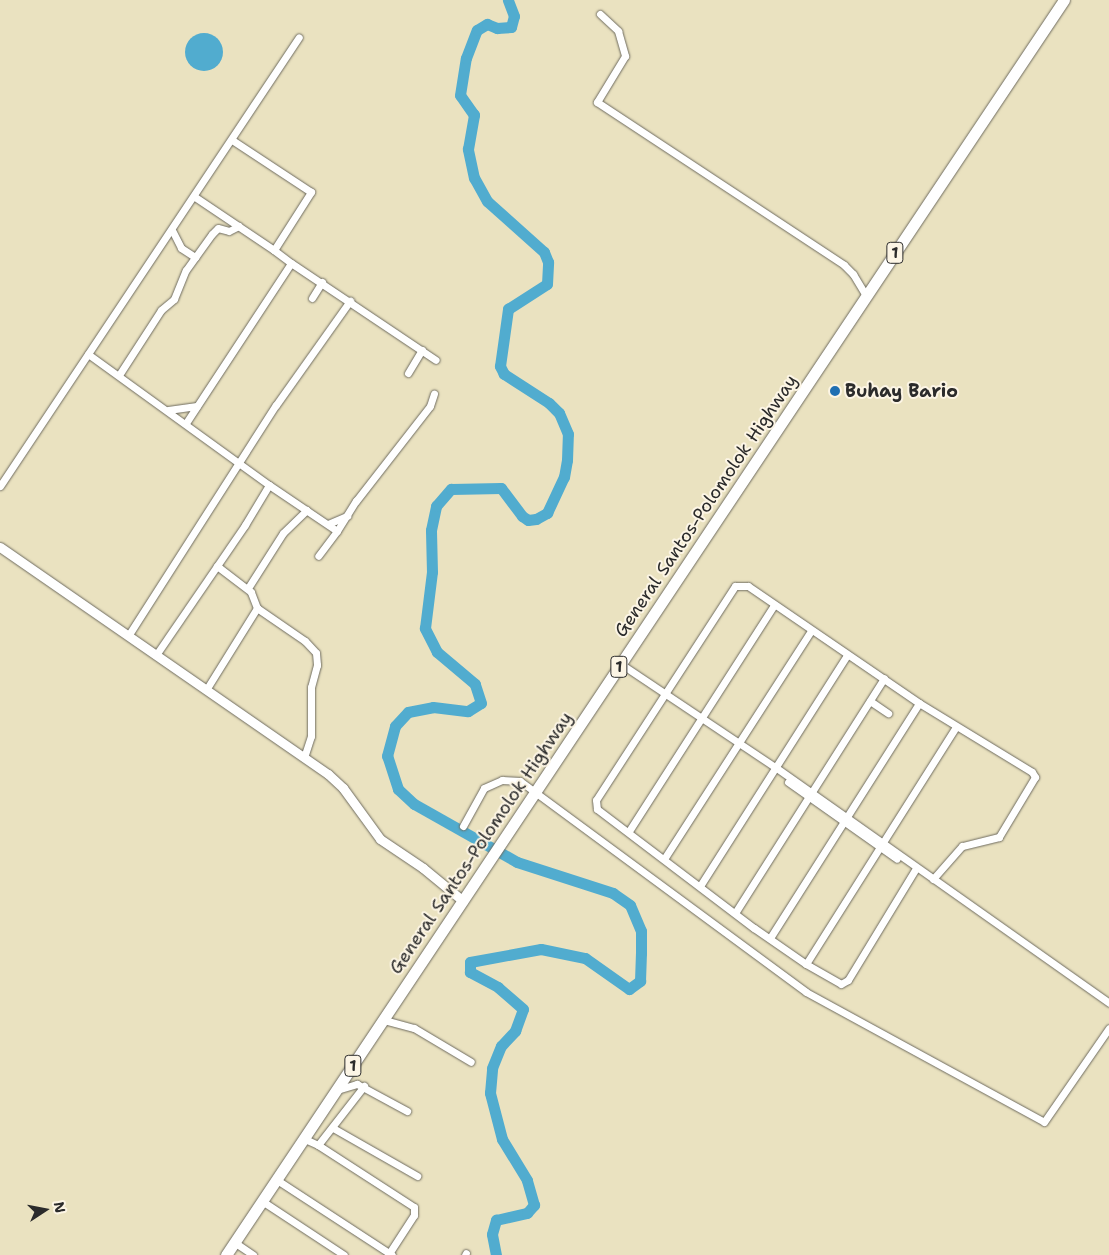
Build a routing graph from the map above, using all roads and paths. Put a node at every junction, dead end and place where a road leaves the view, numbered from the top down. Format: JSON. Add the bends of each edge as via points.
{"nodes":[{"id":1,"x":1064,"y":0,"type":"edge"},
{"id":2,"x":600,"y":14,"type":"dead end"},
{"id":3,"x":299,"y":37,"type":"dead end"},
{"id":4,"x":232,"y":140,"type":"junction"},
{"id":5,"x":195,"y":197,"type":"junction"},
{"id":6,"x":239,"y":226,"type":"junction"},
{"id":7,"x":172,"y":230,"type":"junction"},
{"id":8,"x":274,"y":250,"type":"junction"},
{"id":9,"x":195,"y":257,"type":"junction"},
{"id":10,"x":291,"y":263,"type":"junction"},
{"id":11,"x":322,"y":282,"type":"junction"},
{"id":12,"x":866,"y":296,"type":"junction"},
{"id":13,"x":312,"y":298,"type":"dead end"},
{"id":14,"x":350,"y":301,"type":"junction"},
{"id":15,"x":422,"y":350,"type":"junction"},
{"id":16,"x":88,"y":354,"type":"junction"},
{"id":17,"x":436,"y":360,"type":"dead end"},
{"id":18,"x":408,"y":372,"type":"dead end"},
{"id":19,"x":119,"y":375,"type":"junction"},
{"id":20,"x":434,"y":394,"type":"dead end"},
{"id":21,"x":196,"y":406,"type":"junction"},
{"id":22,"x":168,"y":410,"type":"junction"},
{"id":23,"x":186,"y":423,"type":"junction"},
{"id":24,"x":241,"y":464,"type":"junction"},
{"id":25,"x":268,"y":485,"type":"junction"},
{"id":26,"x":0,"y":486,"type":"edge"},
{"id":27,"x":307,"y":510,"type":"junction"},
{"id":28,"x":347,"y":516,"type":"junction"},
{"id":29,"x":328,"y":524,"type":"junction"},
{"id":30,"x":337,"y":531,"type":"junction"},
{"id":31,"x":0,"y":547,"type":"edge"},
{"id":32,"x":318,"y":556,"type":"dead end"},
{"id":33,"x":217,"y":566,"type":"junction"},
{"id":34,"x":248,"y":588,"type":"junction"},
{"id":35,"x":774,"y":605,"type":"junction"},
{"id":36,"x":257,"y":608,"type":"junction"},
{"id":37,"x":811,"y":630,"type":"junction"},
{"id":38,"x":128,"y":636,"type":"junction"},
{"id":39,"x":847,"y":654,"type":"junction"},
{"id":40,"x":156,"y":655,"type":"junction"},
{"id":41,"x":621,"y":664,"type":"junction"},
{"id":42,"x":884,"y":678,"type":"junction"},
{"id":43,"x":206,"y":690,"type":"junction"},
{"id":44,"x":664,"y":693,"type":"junction"},
{"id":45,"x":870,"y":700,"type":"junction"},
{"id":46,"x":919,"y":703,"type":"junction"},
{"id":47,"x":888,"y":713,"type":"dead end"},
{"id":48,"x":702,"y":718,"type":"junction"},
{"id":49,"x":956,"y":727,"type":"junction"},
{"id":50,"x":738,"y":744,"type":"junction"},
{"id":51,"x":304,"y":758,"type":"junction"},
{"id":52,"x":774,"y":769,"type":"junction"},
{"id":53,"x":536,"y":791,"type":"junction"},
{"id":54,"x":810,"y":796,"type":"junction"},
{"id":55,"x":845,"y":820,"type":"junction"},
{"id":56,"x":463,"y":826,"type":"dead end"},
{"id":57,"x":629,"y":832,"type":"junction"},
{"id":58,"x":881,"y":846,"type":"junction"},
{"id":59,"x":664,"y":859,"type":"junction"},
{"id":60,"x":915,"y":869,"type":"junction"},
{"id":61,"x":933,"y":879,"type":"junction"},
{"id":62,"x":700,"y":886,"type":"junction"},
{"id":63,"x":955,"y":896,"type":"junction"},
{"id":64,"x":463,"y":901,"type":"junction"},
{"id":65,"x":735,"y":913,"type":"junction"},
{"id":66,"x":770,"y":938,"type":"junction"},
{"id":67,"x":806,"y":964,"type":"junction"},
{"id":68,"x":1109,"y":1003,"type":"edge"},
{"id":69,"x":384,"y":1020,"type":"junction"},
{"id":70,"x":1109,"y":1028,"type":"edge"},
{"id":71,"x":471,"y":1062,"type":"dead end"},
{"id":72,"x":364,"y":1086,"type":"junction"},
{"id":73,"x":337,"y":1090,"type":"junction"},
{"id":74,"x":407,"y":1111,"type":"dead end"},
{"id":75,"x":333,"y":1128,"type":"junction"},
{"id":76,"x":305,"y":1139,"type":"junction"},
{"id":77,"x":318,"y":1145,"type":"junction"},
{"id":78,"x":418,"y":1176,"type":"dead end"},
{"id":79,"x":276,"y":1180,"type":"junction"},
{"id":80,"x":262,"y":1201,"type":"junction"},
{"id":81,"x":234,"y":1242,"type":"junction"},
{"id":82,"x":390,"y":1254,"type":"edge"},
{"id":83,"x":226,"y":1255,"type":"edge"},
{"id":84,"x":253,"y":1255,"type":"edge"},
{"id":85,"x":344,"y":1255,"type":"edge"}],
"edges":[{"from":1,"to":12,"type":"highway","name":"General Santos-Polomolok Highway","number":"1"},
{"from":2,"to":12,"type":"street","via":[[618,31],[625,56],[597,102],[844,265]]},
{"from":3,"to":4,"type":"street"},
{"from":4,"to":5,"type":"street"},
{"from":4,"to":8,"type":"street","via":[[311,192]]},
{"from":5,"to":6,"type":"street"},
{"from":5,"to":7,"type":"street"},
{"from":6,"to":8,"type":"street"},
{"from":6,"to":9,"type":"street","via":[[228,231],[216,228]]},
{"from":7,"to":9,"type":"street","via":[[180,248]]},
{"from":7,"to":16,"type":"street"},
{"from":8,"to":10,"type":"street"},
{"from":9,"to":19,"type":"street","via":[[174,298],[161,310]]},
{"from":10,"to":11,"type":"street"},
{"from":10,"to":21,"type":"street"},
{"from":11,"to":13,"type":"street"},
{"from":11,"to":14,"type":"street"},
{"from":12,"to":41,"type":"highway","name":"General Santos-Polomolok Highway","number":"1"},
{"from":14,"to":15,"type":"street"},
{"from":14,"to":24,"type":"street","via":[[276,405]]},
{"from":15,"to":17,"type":"street"},
{"from":15,"to":18,"type":"street"},
{"from":16,"to":19,"type":"street"},
{"from":16,"to":26,"type":"street"},
{"from":19,"to":22,"type":"street"},
{"from":20,"to":28,"type":"street","via":[[430,406]]},
{"from":21,"to":22,"type":"street"},
{"from":21,"to":23,"type":"street"},
{"from":22,"to":23,"type":"street"},
{"from":23,"to":24,"type":"street"},
{"from":24,"to":25,"type":"street"},
{"from":24,"to":38,"type":"street"},
{"from":25,"to":27,"type":"street"},
{"from":25,"to":33,"type":"street"},
{"from":27,"to":29,"type":"street"},
{"from":27,"to":34,"type":"street","via":[[283,533]]},
{"from":28,"to":29,"type":"street"},
{"from":28,"to":30,"type":"street"},
{"from":29,"to":30,"type":"street"},
{"from":30,"to":32,"type":"street"},
{"from":31,"to":38,"type":"street"},
{"from":33,"to":34,"type":"street"},
{"from":33,"to":40,"type":"street"},
{"from":34,"to":36,"type":"street","via":[[254,595]]},
{"from":35,"to":37,"type":"street"},
{"from":35,"to":44,"type":"street","via":[[744,584],[732,588]]},
{"from":35,"to":48,"type":"street"},
{"from":36,"to":43,"type":"street"},
{"from":36,"to":51,"type":"street","via":[[305,641],[316,653],[317,665],[311,687],[311,736]]},
{"from":37,"to":39,"type":"street"},
{"from":37,"to":50,"type":"street"},
{"from":38,"to":40,"type":"street"},
{"from":39,"to":42,"type":"street"},
{"from":39,"to":52,"type":"street"},
{"from":40,"to":43,"type":"street"},
{"from":41,"to":44,"type":"street"},
{"from":41,"to":53,"type":"highway","name":"General Santos-Polomolok Highway","number":"1"},
{"from":42,"to":45,"type":"street"},
{"from":42,"to":46,"type":"street"},
{"from":43,"to":51,"type":"street"},
{"from":44,"to":48,"type":"street"},
{"from":44,"to":57,"type":"street","via":[[595,803],[597,808]]},
{"from":45,"to":47,"type":"street"},
{"from":45,"to":54,"type":"street"},
{"from":46,"to":49,"type":"street"},
{"from":46,"to":55,"type":"street"},
{"from":48,"to":50,"type":"street"},
{"from":48,"to":57,"type":"street"},
{"from":49,"to":58,"type":"street"},
{"from":49,"to":61,"type":"street","via":[[1032,772],[1035,777],[999,837],[962,846]]},
{"from":50,"to":52,"type":"street"},
{"from":50,"to":59,"type":"street"},
{"from":51,"to":64,"type":"street","via":[[343,788],[380,839]]},
{"from":52,"to":54,"type":"street"},
{"from":52,"to":62,"type":"street"},
{"from":53,"to":56,"type":"street","via":[[510,779],[491,784],[478,795]]},
{"from":53,"to":64,"type":"highway","name":"General Santos-Polomolok Highway","number":"1"},
{"from":53,"to":70,"type":"street","via":[[806,992],[1044,1122]]},
{"from":54,"to":55,"type":"street"},
{"from":54,"to":65,"type":"street"},
{"from":55,"to":58,"type":"street"},
{"from":55,"to":66,"type":"street"},
{"from":57,"to":59,"type":"street"},
{"from":58,"to":60,"type":"street"},
{"from":58,"to":67,"type":"street"},
{"from":59,"to":62,"type":"street"},
{"from":60,"to":61,"type":"street"},
{"from":60,"to":63,"type":"street"},
{"from":60,"to":67,"type":"street","via":[[845,983],[836,983]]},
{"from":61,"to":63,"type":"street"},
{"from":62,"to":65,"type":"street"},
{"from":63,"to":68,"type":"street"},
{"from":64,"to":69,"type":"highway","name":"General Santos-Polomolok Highway","number":"1"},
{"from":65,"to":66,"type":"street"},
{"from":66,"to":67,"type":"street"},
{"from":69,"to":71,"type":"street","via":[[414,1028]]},
{"from":69,"to":73,"type":"highway","name":"General Santos-Polomolok Highway","number":"1"},
{"from":72,"to":73,"type":"street","via":[[357,1084]]},
{"from":72,"to":74,"type":"street"},
{"from":72,"to":75,"type":"street"},
{"from":73,"to":76,"type":"highway","name":"General Santos-Polomolok Highway","number":"1"},
{"from":75,"to":77,"type":"street"},
{"from":75,"to":78,"type":"street"},
{"from":76,"to":77,"type":"street"},
{"from":76,"to":79,"type":"highway","name":"General Santos-Polomolok Highway","number":"1"},
{"from":77,"to":82,"type":"street","via":[[414,1207],[414,1215]]},
{"from":79,"to":80,"type":"highway","name":"General Santos-Polomolok Highway","number":"1"},
{"from":79,"to":82,"type":"street"},
{"from":80,"to":81,"type":"highway","name":"General Santos-Polomolok Highway","number":"1"},
{"from":80,"to":85,"type":"street"},
{"from":81,"to":83,"type":"highway","name":"General Santos-Polomolok Highway","number":"1"},
{"from":81,"to":84,"type":"street"}]}
